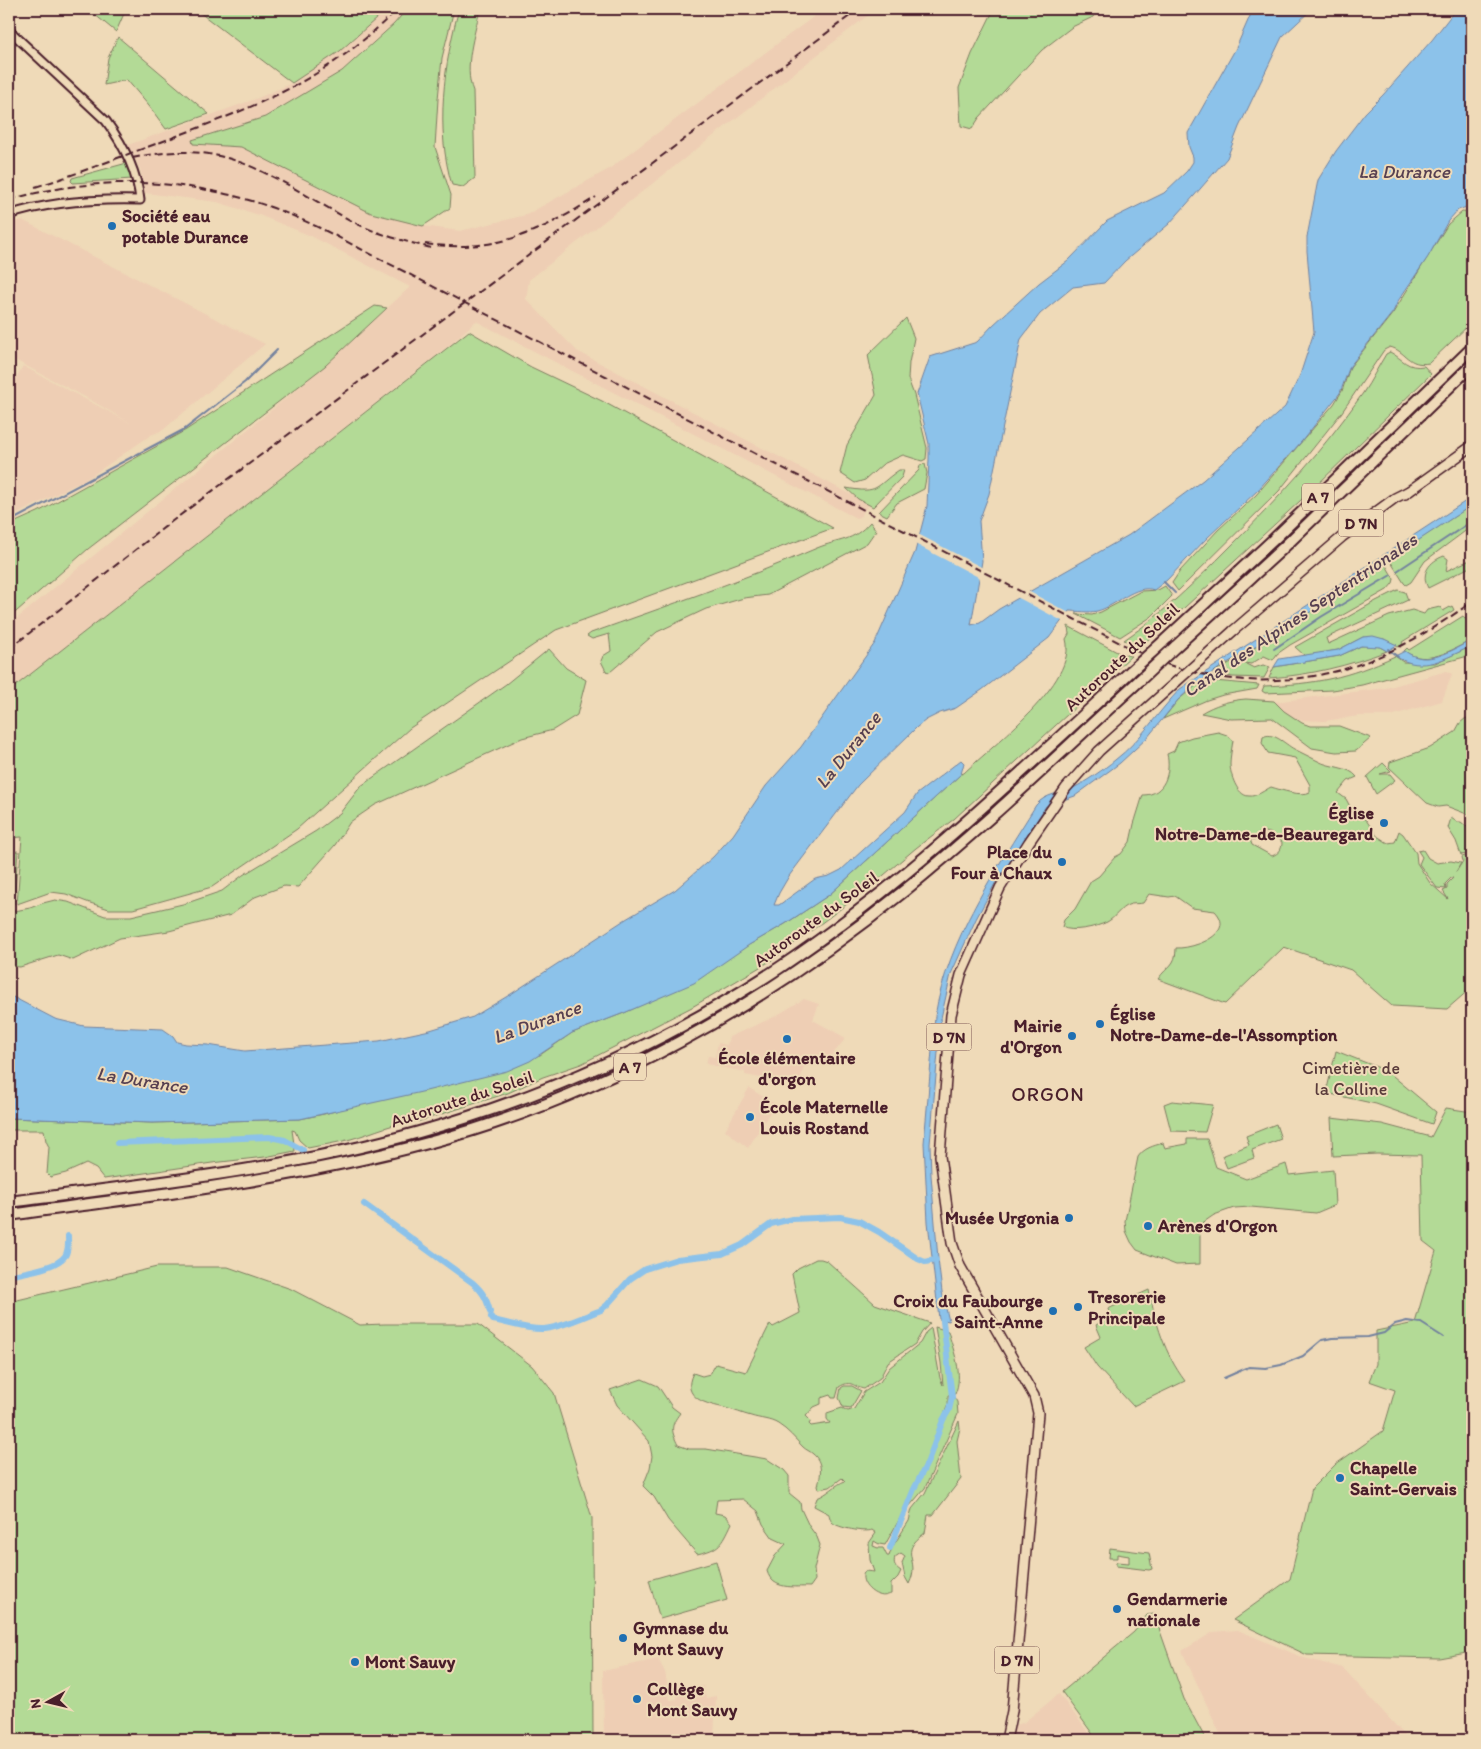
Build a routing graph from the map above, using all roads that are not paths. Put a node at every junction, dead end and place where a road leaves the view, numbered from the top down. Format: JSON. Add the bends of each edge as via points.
{"nodes":[{"id":1,"x":9,"y":30,"type":"edge"},
{"id":2,"x":9,"y":215,"type":"edge"},
{"id":3,"x":1472,"y":348,"type":"edge"},
{"id":4,"x":1472,"y":365,"type":"edge"},
{"id":5,"x":1472,"y":446,"type":"edge"},
{"id":6,"x":9,"y":1202,"type":"edge"},
{"id":7,"x":9,"y":1215,"type":"edge"},
{"id":8,"x":1006,"y":1739,"type":"edge"}],
"edges":[{"from":1,"to":2,"type":"street","via":[[117,135],[134,172],[140,200],[82,201]]},
{"from":3,"to":6,"type":"highway","name":"Autoroute du Soleil","number":"A 7","bridge":true,"via":[[1273,540],[954,831],[826,934],[730,998],[623,1056],[568,1080],[497,1108],[418,1132],[342,1152],[265,1166]]},
{"from":4,"to":7,"type":"highway","name":"Autoroute du Soleil","number":"A 7","bridge":true,"via":[[1289,542],[967,837],[904,892],[833,946],[742,1006],[632,1066],[574,1093],[431,1143],[344,1164],[182,1192]]},
{"from":5,"to":8,"type":"main road","number":"D 7N","bridge":true,"via":[[1317,559],[1099,751],[1066,788],[1000,888],[957,986],[951,1015],[940,1144],[954,1251],[1036,1402],[1038,1420],[1012,1711]]}]}
